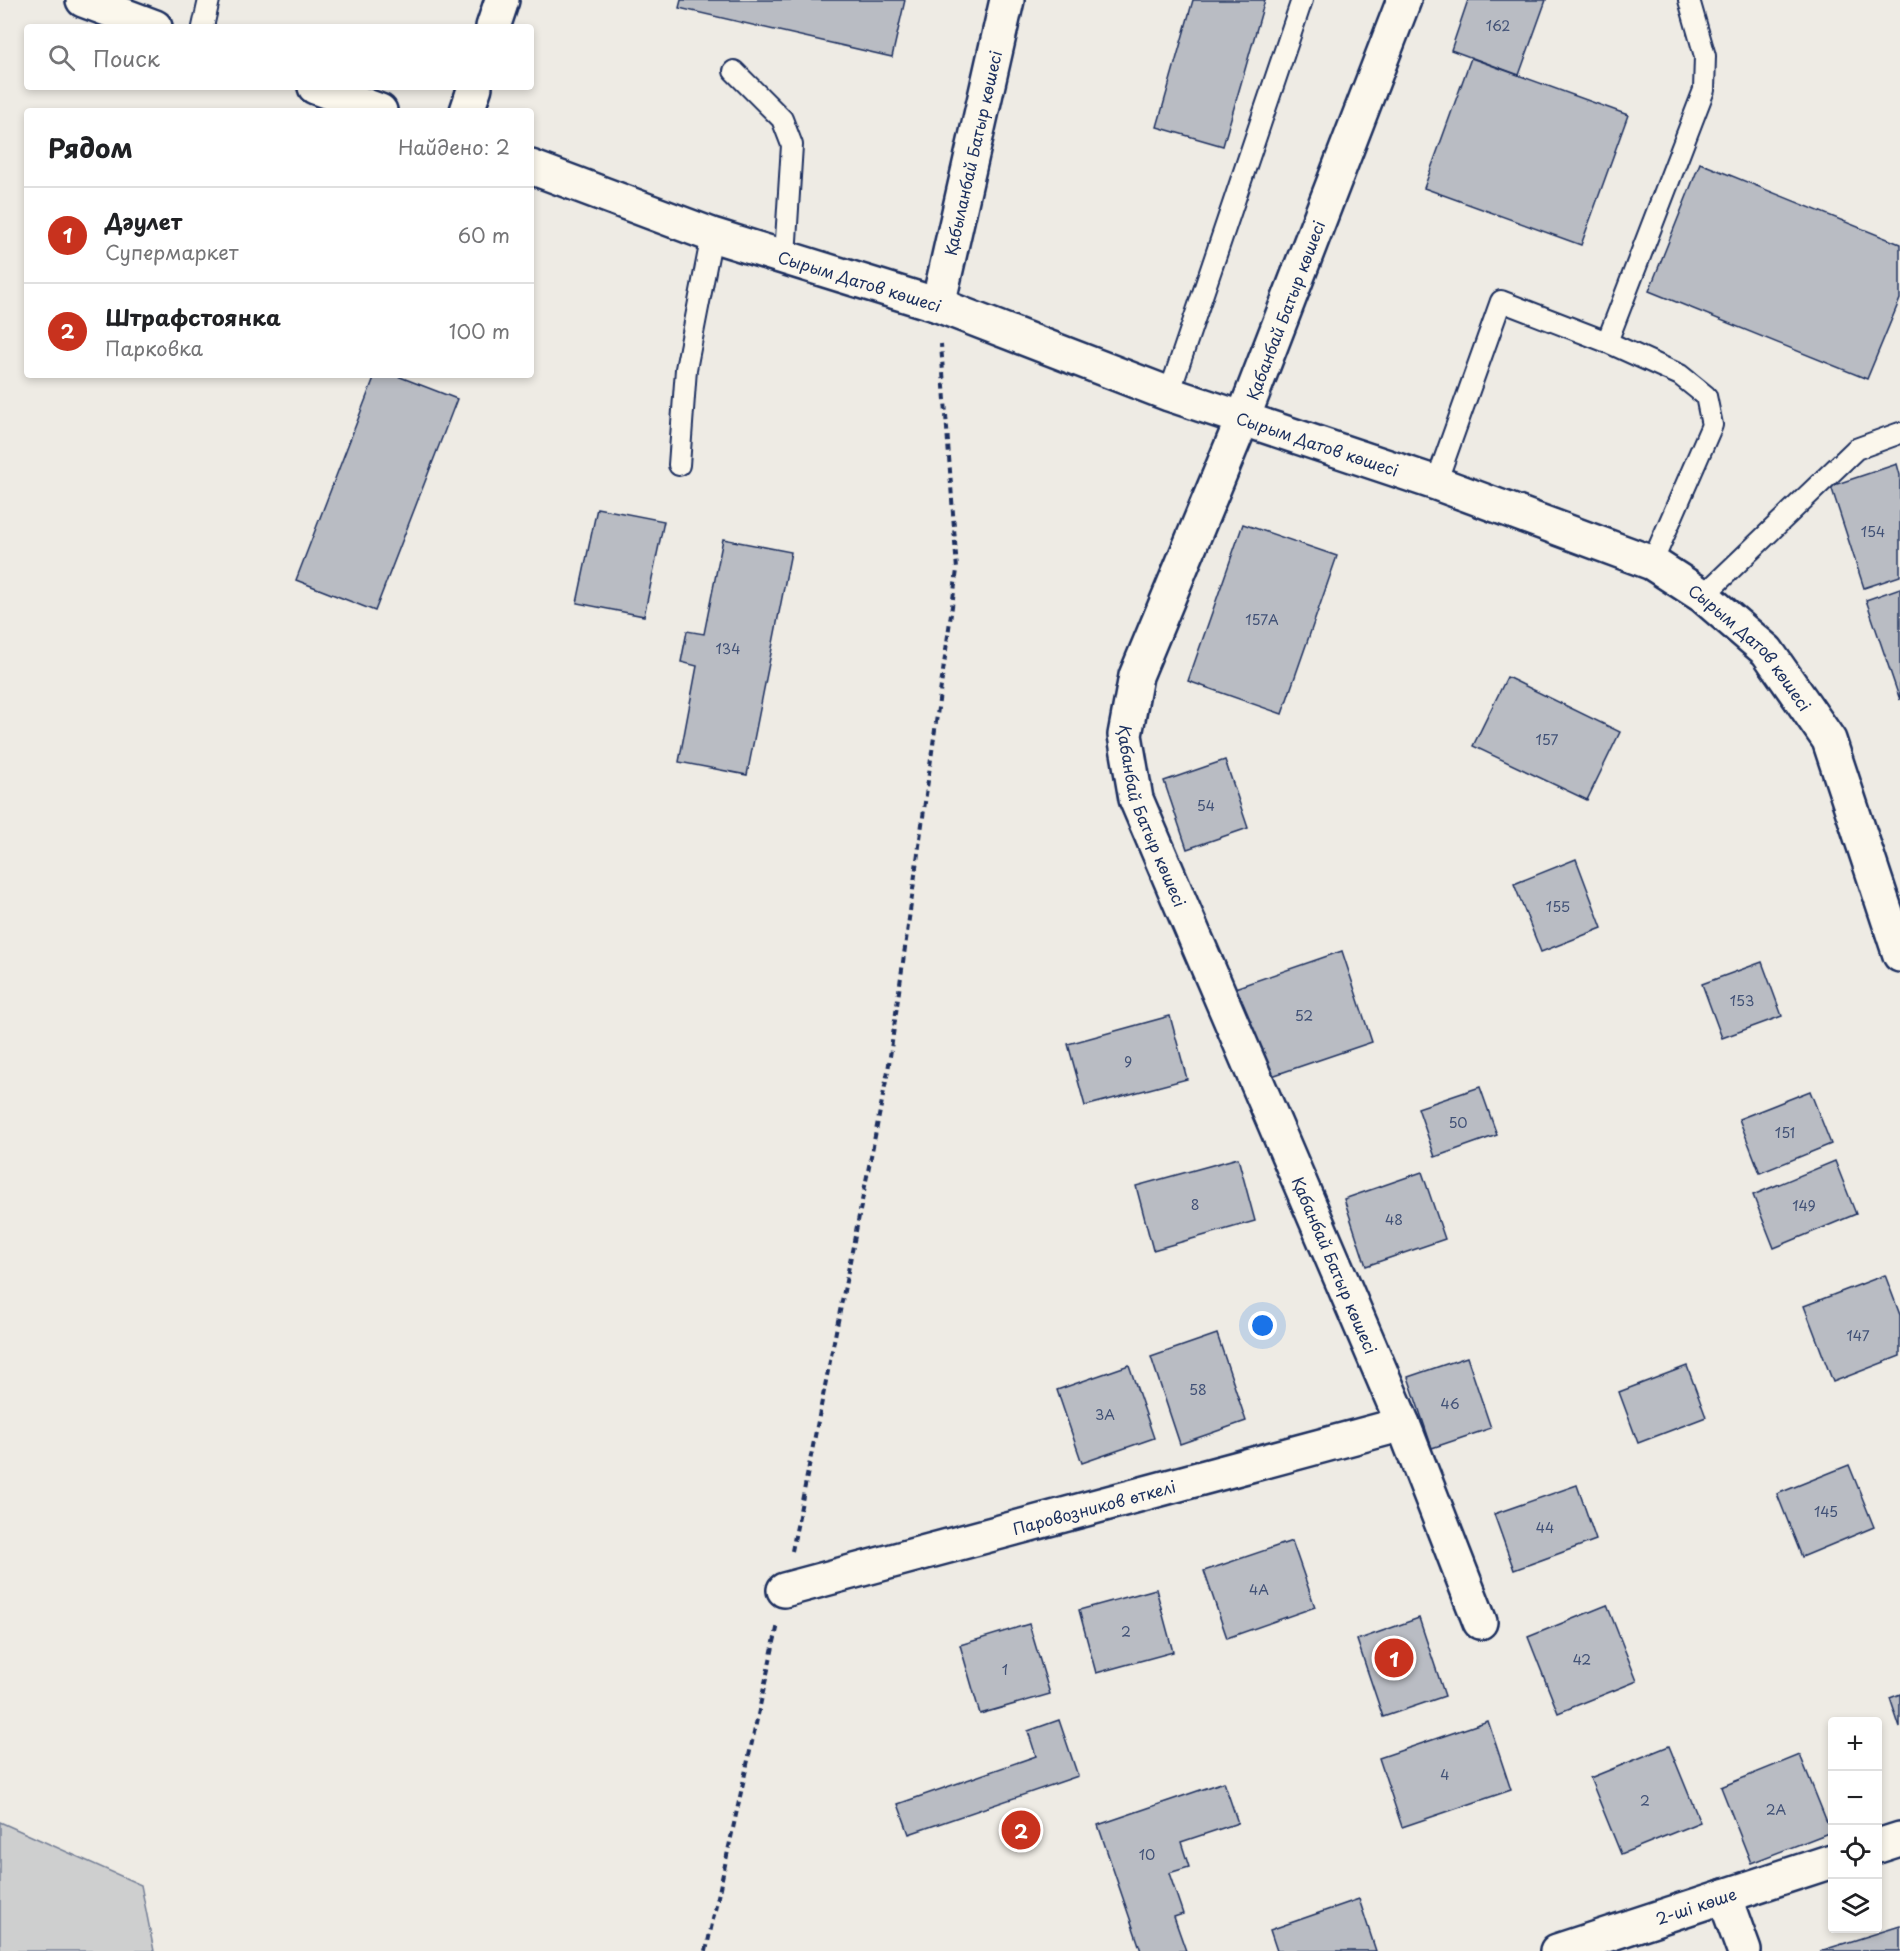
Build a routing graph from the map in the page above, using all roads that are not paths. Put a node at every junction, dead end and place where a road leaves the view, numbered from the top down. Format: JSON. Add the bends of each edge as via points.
{"nodes":[{"id":1,"x":83,"y":0,"type":"edge"},
{"id":2,"x":209,"y":0,"type":"edge"},
{"id":3,"x":502,"y":0,"type":"edge"},
{"id":4,"x":1007,"y":0,"type":"edge"},
{"id":5,"x":1302,"y":0,"type":"edge"},
{"id":6,"x":1404,"y":0,"type":"edge"},
{"id":7,"x":1689,"y":0,"type":"edge"},
{"id":8,"x":147,"y":24,"type":"edge"},
{"id":9,"x":204,"y":24,"type":"edge"},
{"id":10,"x":495,"y":24,"type":"edge"},
{"id":11,"x":734,"y":71,"type":"dead end"},
{"id":12,"x":323,"y":90,"type":"edge"},
{"id":13,"x":474,"y":90,"type":"edge"},
{"id":14,"x":372,"y":108,"type":"edge"},
{"id":15,"x":468,"y":108,"type":"edge"},
{"id":16,"x":534,"y":168,"type":"edge"},
{"id":17,"x":712,"y":235,"type":"junction"},
{"id":18,"x":785,"y":256,"type":"junction"},
{"id":19,"x":938,"y":305,"type":"junction"},
{"id":20,"x":1608,"y":342,"type":"junction"},
{"id":21,"x":1169,"y":394,"type":"junction"},
{"id":22,"x":1243,"y":418,"type":"junction"},
{"id":23,"x":1900,"y":433,"type":"edge"},
{"id":24,"x":679,"y":465,"type":"dead end"},
{"id":25,"x":1436,"y":483,"type":"junction"},
{"id":26,"x":1652,"y":563,"type":"junction"},
{"id":27,"x":1703,"y":596,"type":"junction"},
{"id":28,"x":1900,"y":955,"type":"edge"},
{"id":29,"x":1403,"y":1424,"type":"junction"},
{"id":30,"x":784,"y":1590,"type":"road end"},
{"id":31,"x":1480,"y":1622,"type":"dead end"},
{"id":32,"x":1900,"y":1839,"type":"edge"},
{"id":33,"x":1882,"y":1845,"type":"edge"},
{"id":34,"x":1828,"y":1863,"type":"edge"},
{"id":35,"x":1724,"y":1896,"type":"junction"},
{"id":36,"x":1557,"y":1951,"type":"edge"},
{"id":37,"x":1744,"y":1951,"type":"edge"}],
"edges":[{"from":1,"to":8,"type":"street"},
{"from":2,"to":9,"type":"lane"},
{"from":3,"to":10,"type":"street"},
{"from":4,"to":19,"type":"street","name":"Қабыланбай Батыр көшесі"},
{"from":5,"to":21,"type":"lane"},
{"from":6,"to":22,"type":"street","name":"Қабанбай Батыр көшесі"},
{"from":7,"to":20,"type":"lane","via":[[1705,56],[1704,90]]},
{"from":11,"to":18,"type":"lane","via":[[782,119],[792,145]]},
{"from":12,"to":14,"type":"street"},
{"from":13,"to":15,"type":"street"},
{"from":16,"to":17,"type":"street","name":"Сырым Датов көшесі"},
{"from":17,"to":18,"type":"street","name":"Сырым Датов көшесі"},
{"from":17,"to":24,"type":"lane","via":[[686,369]]},
{"from":18,"to":19,"type":"street","name":"Сырым Датов көшесі"},
{"from":19,"to":21,"type":"street","name":"Сырым Датов көшесі"},
{"from":20,"to":25,"type":"lane","via":[[1501,302]]},
{"from":20,"to":26,"type":"lane","via":[[1680,375],[1706,396],[1712,425]]},
{"from":21,"to":22,"type":"street","name":"Сырым Датов көшесі"},
{"from":22,"to":25,"type":"street","name":"Сырым Датов көшесі"},
{"from":22,"to":29,"type":"street","name":"Қабанбай Батыр көшесі","via":[[1136,676],[1125,735],[1136,799]]},
{"from":23,"to":27,"type":"lane","via":[[1856,449]]},
{"from":25,"to":26,"type":"street","name":"Сырым Датов көшесі"},
{"from":26,"to":27,"type":"street","name":"Сырым Датов көшесі"},
{"from":27,"to":28,"type":"street","name":"Сырым Датов көшесі","via":[[1767,651],[1829,740]]},
{"from":29,"to":30,"type":"street","name":"Паровозников өткелі"},
{"from":29,"to":31,"type":"street","name":"Қабанбай Батыр көшесі"},
{"from":32,"to":33,"type":"street"},
{"from":34,"to":35,"type":"street","name":"2-ші көше"},
{"from":35,"to":36,"type":"street","name":"2-ші көше"},
{"from":35,"to":37,"type":"street"}]}
